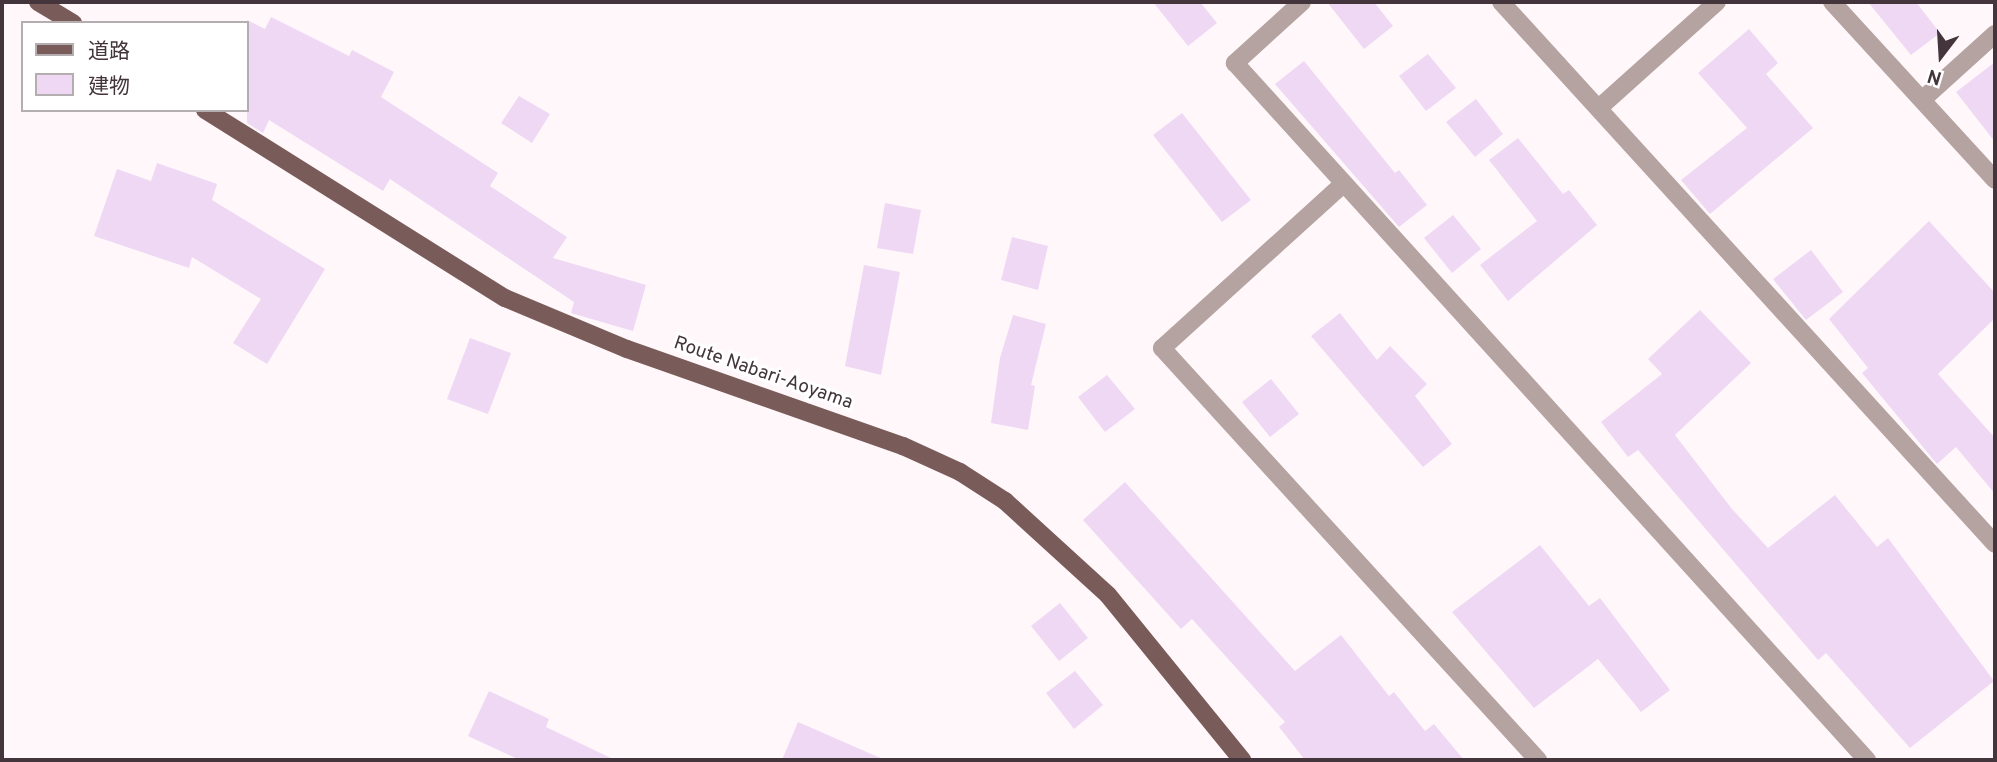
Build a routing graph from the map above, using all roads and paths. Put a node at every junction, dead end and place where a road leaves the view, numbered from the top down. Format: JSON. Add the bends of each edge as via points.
{"nodes":[{"id":1,"x":38,"y":2,"type":"edge"},
{"id":2,"x":1302,"y":2,"type":"edge"},
{"id":3,"x":1502,"y":2,"type":"edge"},
{"id":4,"x":1717,"y":2,"type":"edge"},
{"id":5,"x":1832,"y":2,"type":"edge"},
{"id":6,"x":70,"y":21,"type":"edge"},
{"id":7,"x":1995,"y":34,"type":"edge"},
{"id":8,"x":1923,"y":99,"type":"junction"},
{"id":9,"x":1600,"y":107,"type":"junction"},
{"id":10,"x":208,"y":112,"type":"edge"},
{"id":11,"x":1995,"y":180,"type":"edge"},
{"id":12,"x":1342,"y":186,"type":"junction"},
{"id":13,"x":1995,"y":544,"type":"edge"},
{"id":14,"x":1242,"y":760,"type":"edge"},
{"id":15,"x":1538,"y":760,"type":"edge"},
{"id":16,"x":1867,"y":760,"type":"edge"}],
"edges":[{"from":1,"to":6,"type":"main road"},
{"from":2,"to":12,"type":"street","via":[[1235,63]]},
{"from":3,"to":9,"type":"street"},
{"from":4,"to":9,"type":"street"},
{"from":5,"to":8,"type":"street"},
{"from":7,"to":8,"type":"street"},
{"from":8,"to":11,"type":"street"},
{"from":9,"to":13,"type":"street"},
{"from":10,"to":14,"type":"main road","name":"Route Nabari-Aoyama","via":[[516,303],[627,349],[903,446],[960,472],[1005,501],[1108,596]]},
{"from":12,"to":15,"type":"street","via":[[1162,348]]},
{"from":12,"to":16,"type":"street"}]}
